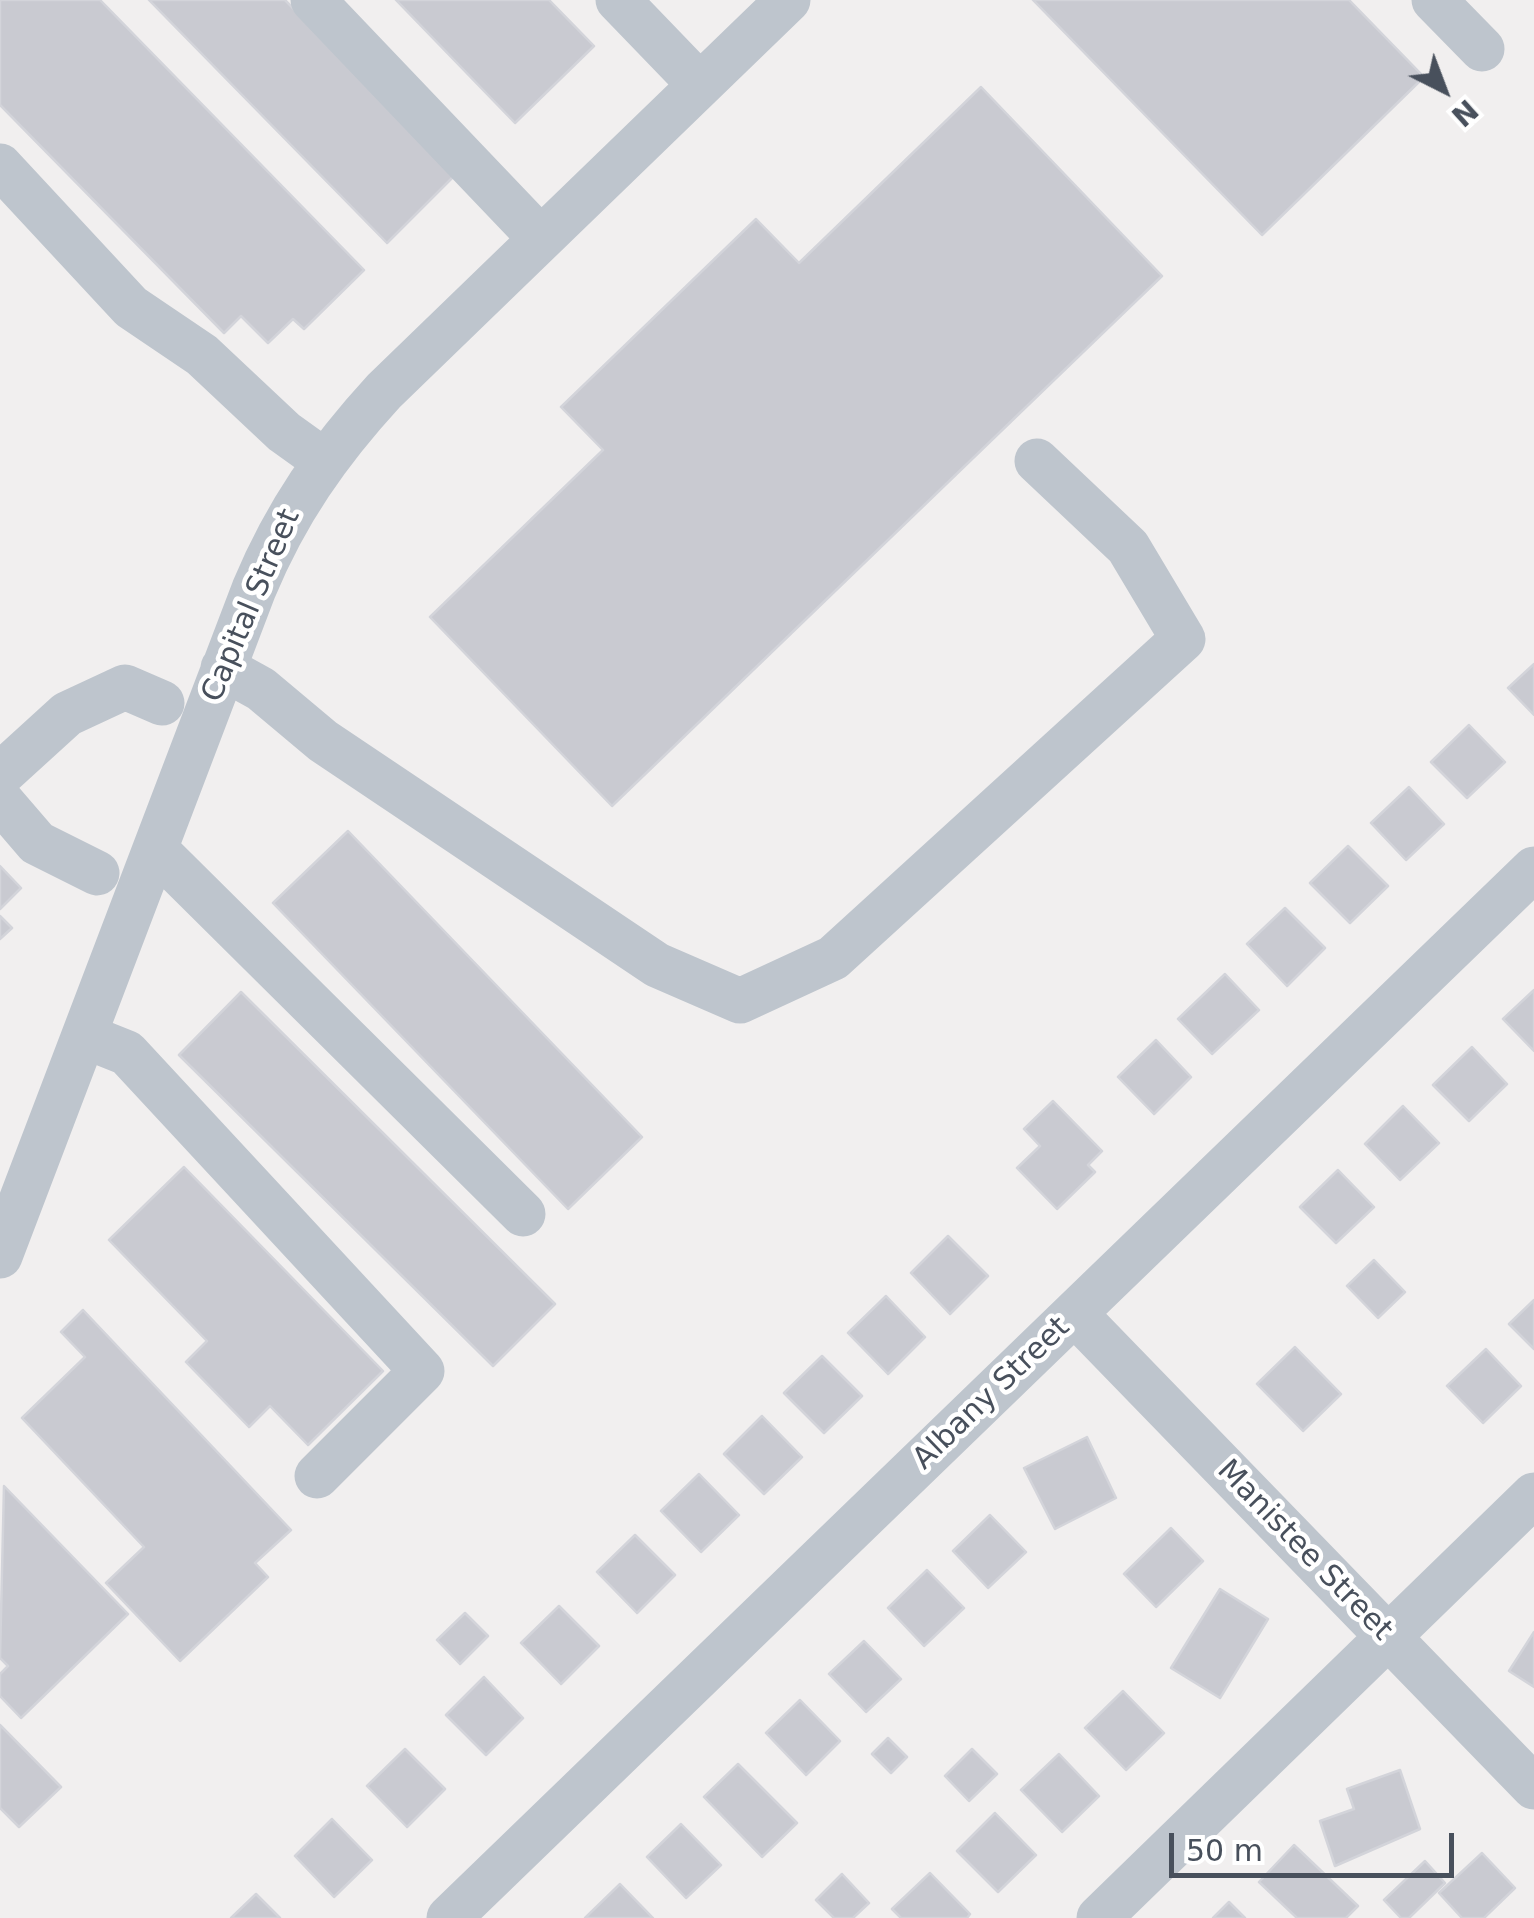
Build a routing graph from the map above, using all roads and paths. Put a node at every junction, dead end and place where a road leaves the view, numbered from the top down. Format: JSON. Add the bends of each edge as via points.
{"nodes":[{"id":1,"x":313,"y":0,"type":"edge"},
{"id":2,"x":618,"y":0,"type":"edge"},
{"id":3,"x":788,"y":0,"type":"edge"},
{"id":4,"x":1434,"y":0,"type":"edge"},
{"id":5,"x":1482,"y":49,"type":"dead end"},
{"id":6,"x":700,"y":86,"type":"junction"},
{"id":7,"x":0,"y":166,"type":"edge"},
{"id":8,"x":541,"y":239,"type":"junction"},
{"id":9,"x":323,"y":460,"type":"junction"},
{"id":10,"x":1037,"y":462,"type":"dead end"},
{"id":11,"x":223,"y":668,"type":"junction"},
{"id":12,"x":162,"y":703,"type":"dead end"},
{"id":13,"x":0,"y":775,"type":"edge"},
{"id":14,"x":0,"y":800,"type":"edge"},
{"id":15,"x":157,"y":850,"type":"junction"},
{"id":16,"x":1534,"y":869,"type":"edge"},
{"id":17,"x":97,"y":873,"type":"dead end"},
{"id":18,"x":87,"y":1037,"type":"junction"},
{"id":19,"x":522,"y":1214,"type":"dead end"},
{"id":20,"x":0,"y":1256,"type":"edge"},
{"id":21,"x":1075,"y":1314,"type":"junction"},
{"id":22,"x":317,"y":1476,"type":"dead end"},
{"id":23,"x":1534,"y":1495,"type":"edge"},
{"id":24,"x":1388,"y":1637,"type":"junction"},
{"id":25,"x":1534,"y":1788,"type":"edge"},
{"id":26,"x":449,"y":1918,"type":"edge"},
{"id":27,"x":1099,"y":1918,"type":"edge"}],
"edges":[{"from":1,"to":8,"type":"street"},
{"from":2,"to":6,"type":"street"},
{"from":3,"to":6,"type":"street","name":"Capital Street"},
{"from":4,"to":5,"type":"street"},
{"from":6,"to":8,"type":"street","name":"Capital Street"},
{"from":7,"to":9,"type":"street","via":[[131,308],[202,355]]},
{"from":8,"to":9,"type":"street","name":"Capital Street","via":[[384,391]]},
{"from":9,"to":11,"type":"street","name":"Capital Street","via":[[275,538]]},
{"from":10,"to":11,"type":"street","via":[[1128,547],[1183,639],[832,958],[740,1001],[657,965]]},
{"from":11,"to":15,"type":"street","name":"Capital Street"},
{"from":12,"to":13,"type":"street","via":[[126,687],[67,714]]},
{"from":14,"to":17,"type":"street","via":[[37,843]]},
{"from":15,"to":18,"type":"street","name":"Capital Street"},
{"from":15,"to":19,"type":"street"},
{"from":16,"to":21,"type":"street","name":"Albany Street"},
{"from":18,"to":20,"type":"street","name":"Capital Street"},
{"from":18,"to":22,"type":"street","via":[[126,1053],[422,1372]]},
{"from":21,"to":24,"type":"street","name":"Manistee Street"},
{"from":21,"to":26,"type":"street","name":"Albany Street"},
{"from":23,"to":24,"type":"street"},
{"from":24,"to":25,"type":"street","name":"Manistee Street"},
{"from":24,"to":27,"type":"street"}]}
